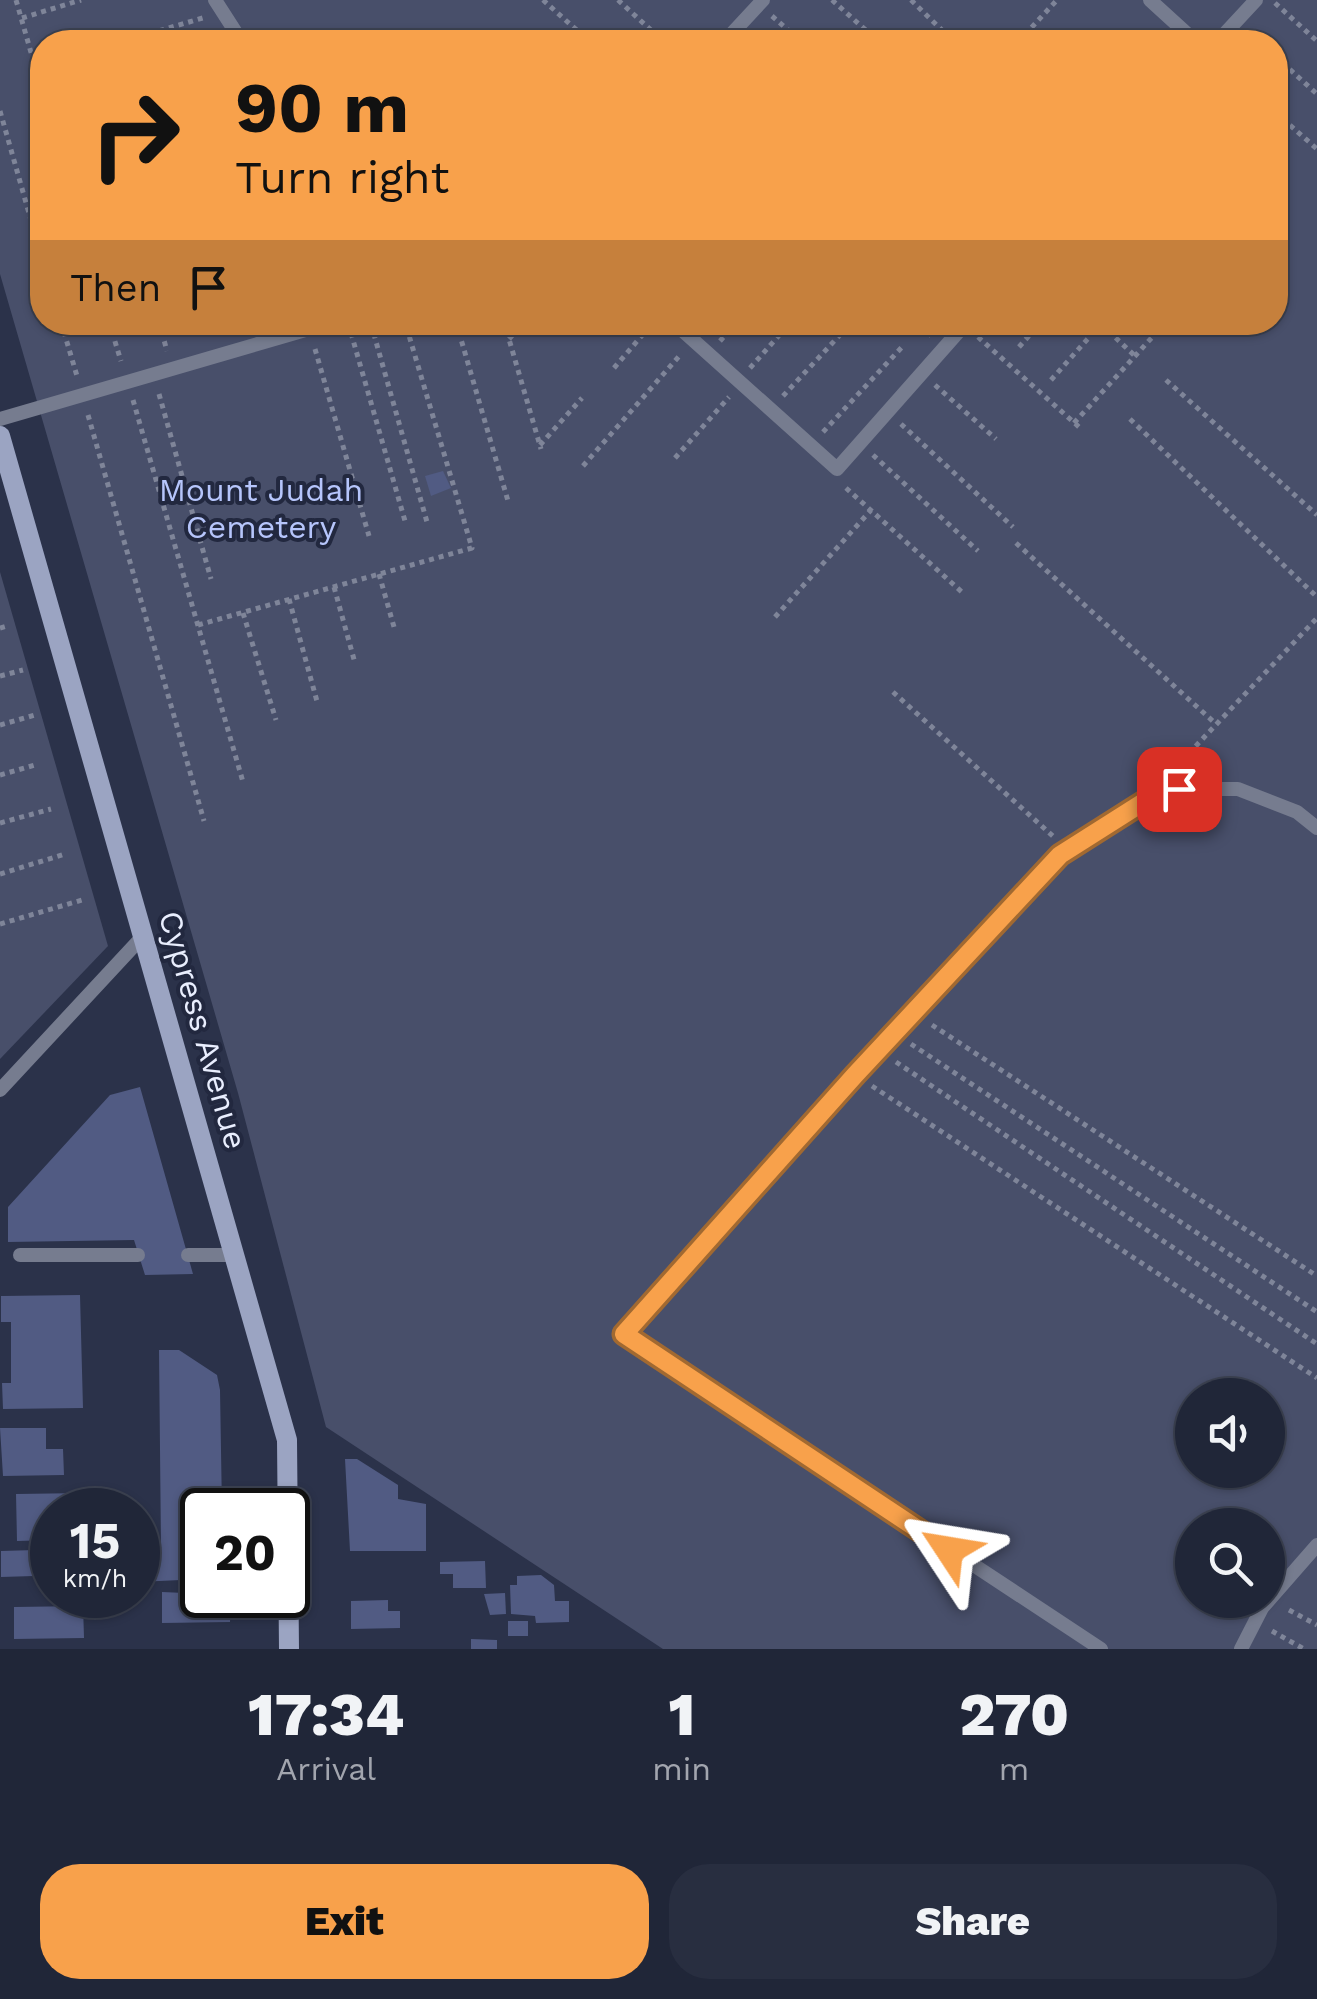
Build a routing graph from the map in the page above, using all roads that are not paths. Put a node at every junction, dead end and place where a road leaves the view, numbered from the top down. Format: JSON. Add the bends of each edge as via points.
{"nodes":[{"id":1,"x":1150,"y":0,"type":"edge"},
{"id":2,"x":1256,"y":0,"type":"edge"},
{"id":3,"x":761,"y":2,"type":"edge"},
{"id":4,"x":219,"y":6,"type":"edge"},
{"id":5,"x":234,"y":30,"type":"edge"},
{"id":6,"x":735,"y":30,"type":"edge"},
{"id":7,"x":1183,"y":30,"type":"edge"},
{"id":8,"x":1228,"y":30,"type":"edge"},
{"id":9,"x":288,"y":335,"type":"edge"},
{"id":10,"x":687,"y":335,"type":"edge"},
{"id":11,"x":956,"y":335,"type":"edge"},
{"id":12,"x":0,"y":419,"type":"edge"},
{"id":13,"x":0,"y":436,"type":"edge"},
{"id":14,"x":1317,"y":828,"type":"edge"},
{"id":15,"x":144,"y":935,"type":"junction"},
{"id":16,"x":0,"y":1090,"type":"edge"},
{"id":17,"x":20,"y":1254,"type":"dead end"},
{"id":18,"x":138,"y":1255,"type":"dead end"},
{"id":19,"x":236,"y":1255,"type":"junction"},
{"id":20,"x":188,"y":1256,"type":"dead end"},
{"id":21,"x":1317,"y":1545,"type":"edge"},
{"id":22,"x":289,"y":1649,"type":"edge"},
{"id":23,"x":1101,"y":1649,"type":"edge"},
{"id":24,"x":1241,"y":1649,"type":"edge"}],
"edges":[{"from":1,"to":7,"type":"lane"},
{"from":2,"to":8,"type":"lane"},
{"from":3,"to":6,"type":"lane"},
{"from":4,"to":5,"type":"lane"},
{"from":9,"to":12,"type":"lane"},
{"from":10,"to":11,"type":"lane","via":[[837,468]]},
{"from":13,"to":15,"type":"street","name":"Cypress Avenue"},
{"from":14,"to":23,"type":"lane","via":[[1296,812],[1238,789],[1179,789],[1142,803],[1068,850],[912,1012],[624,1334]]},
{"from":15,"to":16,"type":"lane"},
{"from":15,"to":19,"type":"street","name":"Cypress Avenue"},
{"from":17,"to":18,"type":"lane"},
{"from":19,"to":20,"type":"lane"},
{"from":19,"to":22,"type":"street","name":"Cypress Avenue","via":[[287,1440]]},
{"from":21,"to":24,"type":"lane","via":[[1271,1595]]}]}
